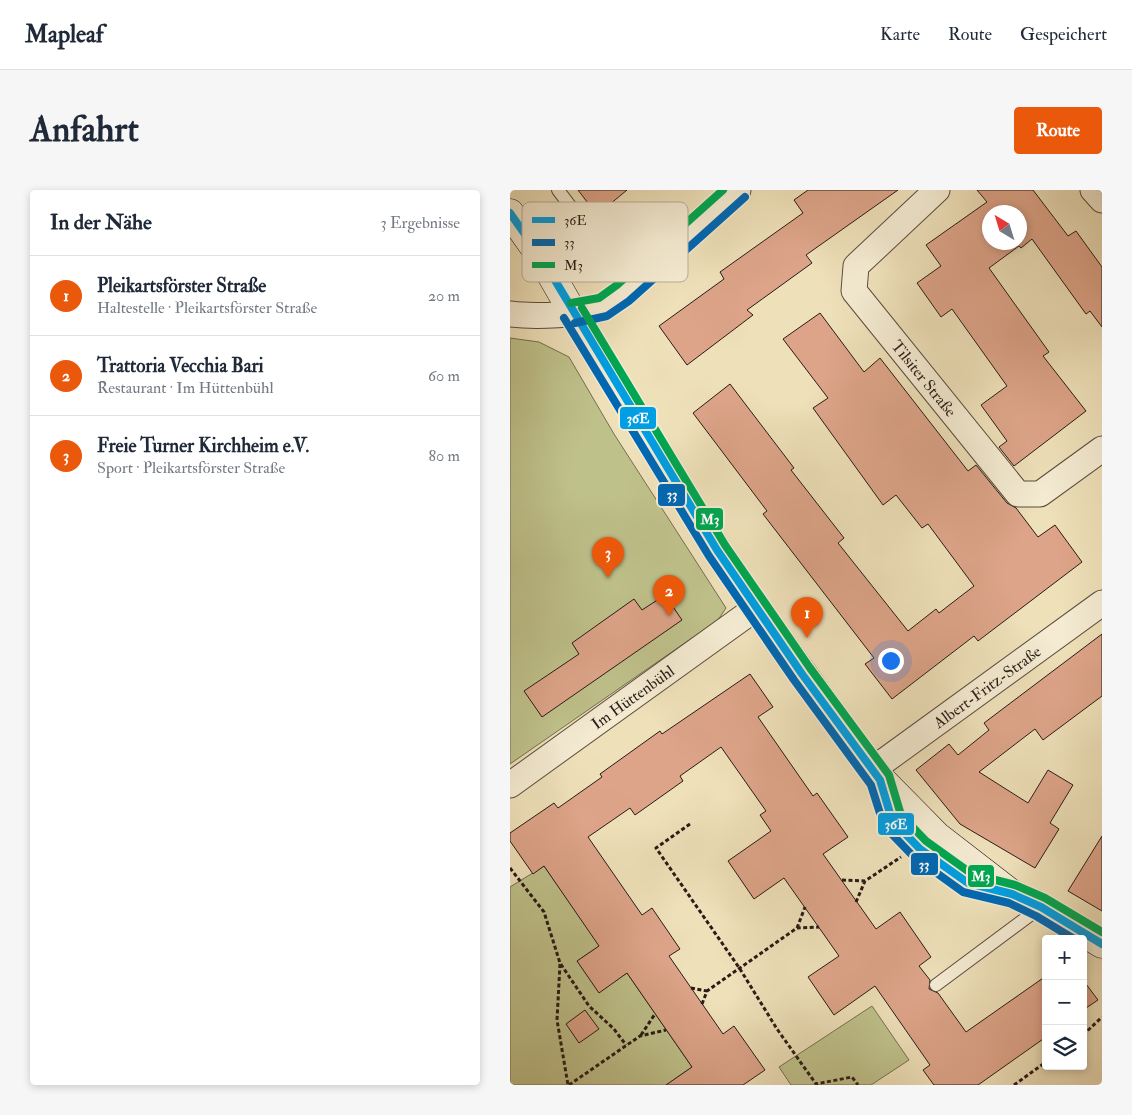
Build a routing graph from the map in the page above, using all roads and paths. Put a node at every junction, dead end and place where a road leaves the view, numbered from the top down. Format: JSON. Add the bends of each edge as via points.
{"nodes":[{"id":1,"x":558,"y":190,"type":"edge"},
{"id":2,"x":738,"y":190,"type":"edge"},
{"id":3,"x":937,"y":190,"type":"edge"},
{"id":4,"x":1093,"y":190,"type":"edge"},
{"id":5,"x":1102,"y":200,"type":"edge"},
{"id":6,"x":567,"y":202,"type":"edge"},
{"id":7,"x":510,"y":213,"type":"edge"},
{"id":8,"x":522,"y":230,"type":"edge"},
{"id":9,"x":688,"y":235,"type":"edge"},
{"id":10,"x":555,"y":282,"type":"edge"},
{"id":11,"x":635,"y":282,"type":"edge"},
{"id":12,"x":572,"y":313,"type":"junction"},
{"id":13,"x":510,"y":314,"type":"edge"},
{"id":14,"x":1102,"y":449,"type":"edge"},
{"id":15,"x":1102,"y":603,"type":"edge"},
{"id":16,"x":756,"y":608,"type":"junction"},
{"id":17,"x":876,"y":775,"type":"junction"},
{"id":18,"x":510,"y":785,"type":"edge"},
{"id":19,"x":690,"y":824,"type":"dead end"},
{"id":20,"x":908,"y":852,"type":"dead end"},
{"id":21,"x":510,"y":868,"type":"edge"},
{"id":22,"x":842,"y":880,"type":"dead end"},
{"id":23,"x":865,"y":881,"type":"junction"},
{"id":24,"x":856,"y":902,"type":"dead end"},
{"id":25,"x":805,"y":907,"type":"dead end"},
{"id":26,"x":1041,"y":907,"type":"junction"},
{"id":27,"x":797,"y":928,"type":"junction"},
{"id":28,"x":819,"y":928,"type":"dead end"},
{"id":29,"x":1102,"y":944,"type":"edge"},
{"id":30,"x":560,"y":963,"type":"junction"},
{"id":31,"x":740,"y":969,"type":"junction"},
{"id":32,"x":936,"y":985,"type":"dead end"},
{"id":33,"x":691,"y":988,"type":"dead end"},
{"id":34,"x":707,"y":991,"type":"junction"},
{"id":35,"x":702,"y":1004,"type":"dead end"},
{"id":36,"x":655,"y":1014,"type":"dead end"},
{"id":37,"x":1102,"y":1017,"type":"edge"},
{"id":38,"x":666,"y":1030,"type":"dead end"},
{"id":39,"x":1087,"y":1031,"type":"edge"},
{"id":40,"x":640,"y":1036,"type":"junction"},
{"id":41,"x":626,"y":1045,"type":"junction"},
{"id":42,"x":1042,"y":1065,"type":"edge"},
{"id":43,"x":568,"y":1085,"type":"edge"},
{"id":44,"x":858,"y":1085,"type":"edge"},
{"id":45,"x":1014,"y":1085,"type":"edge"}],
"edges":[{"from":1,"to":6,"type":"lane"},
{"from":2,"to":9,"type":"street"},
{"from":3,"to":14,"type":"street","name":"Tilsiter Straße","via":[[856,266],[854,291],[1018,494],[1040,494]]},
{"from":4,"to":5,"type":"street"},
{"from":7,"to":8,"type":"street"},
{"from":10,"to":12,"type":"street"},
{"from":11,"to":12,"type":"street","via":[[603,307]]},
{"from":12,"to":13,"type":"street"},
{"from":12,"to":16,"type":"street"},
{"from":15,"to":17,"type":"street","name":"Albert-Fritz-Straße"},
{"from":16,"to":17,"type":"street"},
{"from":16,"to":18,"type":"street","name":"Im Hüttenbühl"},
{"from":17,"to":26,"type":"street","via":[[937,836],[1012,894]]},
{"from":19,"to":31,"type":"path","via":[[656,848]]},
{"from":20,"to":23,"type":"path"},
{"from":21,"to":30,"type":"path","via":[[544,912]]},
{"from":22,"to":23,"type":"path"},
{"from":23,"to":24,"type":"path"},
{"from":25,"to":27,"type":"path"},
{"from":26,"to":29,"type":"street"},
{"from":26,"to":32,"type":"lane"},
{"from":27,"to":28,"type":"path"},
{"from":27,"to":31,"type":"path"},
{"from":30,"to":41,"type":"path","via":[[589,1006]]},
{"from":30,"to":43,"type":"path","via":[[557,1020]]},
{"from":31,"to":34,"type":"path"},
{"from":31,"to":44,"type":"path","via":[[816,1084],[852,1077]]},
{"from":33,"to":34,"type":"path"},
{"from":34,"to":35,"type":"path"},
{"from":36,"to":40,"type":"path"},
{"from":37,"to":39,"type":"path"},
{"from":38,"to":40,"type":"path"},
{"from":40,"to":41,"type":"path"},
{"from":41,"to":43,"type":"path"},
{"from":42,"to":45,"type":"path"}]}
